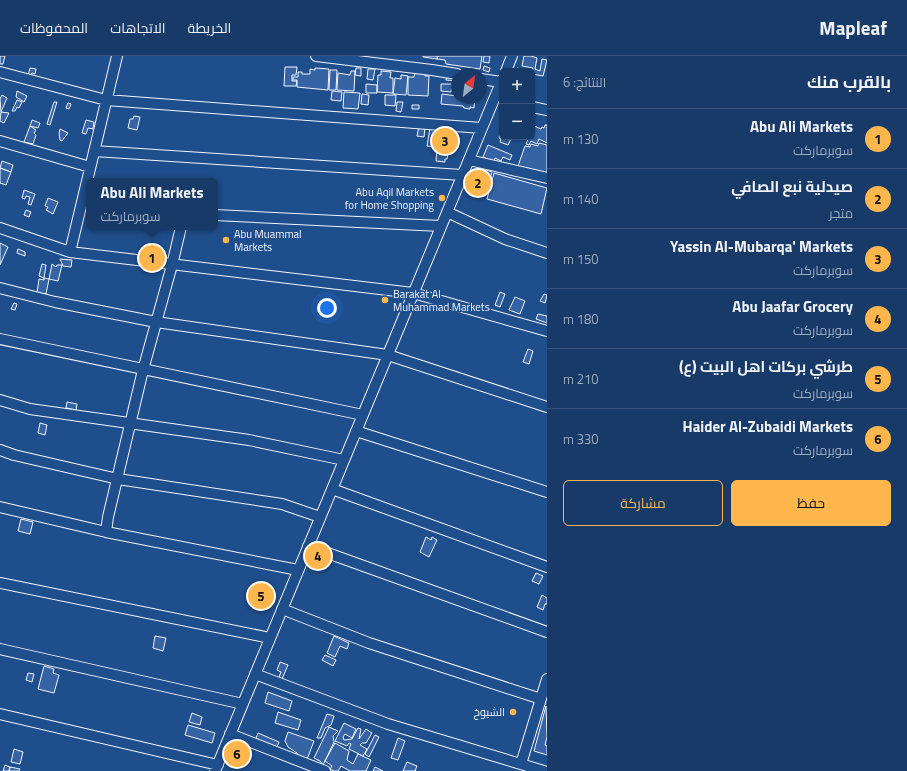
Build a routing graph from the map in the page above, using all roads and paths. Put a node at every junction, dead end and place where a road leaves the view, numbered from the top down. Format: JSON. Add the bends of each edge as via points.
{"nodes":[{"id":1,"x":117,"y":56,"type":"edge"},
{"id":2,"x":316,"y":56,"type":"edge"},
{"id":3,"x":512,"y":56,"type":"edge"},
{"id":4,"x":507,"y":68,"type":"edge"},
{"id":5,"x":0,"y":72,"type":"edge"},
{"id":6,"x":451,"y":73,"type":"edge"},
{"id":7,"x":487,"y":80,"type":"edge"},
{"id":8,"x":499,"y":81,"type":"edge"},
{"id":9,"x":106,"y":100,"type":"junction"},
{"id":10,"x":498,"y":101,"type":"edge"},
{"id":11,"x":535,"y":108,"type":"edge"},
{"id":12,"x":547,"y":110,"type":"edge"},
{"id":13,"x":482,"y":128,"type":"junction"},
{"id":14,"x":0,"y":141,"type":"edge"},
{"id":15,"x":94,"y":151,"type":"junction"},
{"id":16,"x":469,"y":160,"type":"junction"},
{"id":17,"x":90,"y":167,"type":"junction"},
{"id":18,"x":462,"y":176,"type":"junction"},
{"id":19,"x":89,"y":178,"type":"edge"},
{"id":20,"x":547,"y":178,"type":"edge"},
{"id":21,"x":86,"y":200,"type":"edge"},
{"id":22,"x":447,"y":212,"type":"junction"},
{"id":23,"x":218,"y":215,"type":"edge"},
{"id":24,"x":441,"y":226,"type":"junction"},
{"id":25,"x":0,"y":228,"type":"edge"},
{"id":26,"x":180,"y":230,"type":"edge"},
{"id":27,"x":70,"y":252,"type":"junction"},
{"id":28,"x":547,"y":253,"type":"edge"},
{"id":29,"x":172,"y":265,"type":"junction"},
{"id":30,"x":0,"y":288,"type":"edge"},
{"id":31,"x":413,"y":293,"type":"junction"},
{"id":32,"x":156,"y":322,"type":"junction"},
{"id":33,"x":547,"y":332,"type":"edge"},
{"id":34,"x":0,"y":339,"type":"edge"},
{"id":35,"x":388,"y":355,"type":"junction"},
{"id":36,"x":143,"y":370,"type":"junction"},
{"id":37,"x":0,"y":400,"type":"edge"},
{"id":38,"x":547,"y":407,"type":"edge"},
{"id":39,"x":363,"y":415,"type":"junction"},
{"id":40,"x":130,"y":423,"type":"junction"},
{"id":41,"x":356,"y":431,"type":"junction"},
{"id":42,"x":0,"y":450,"type":"edge"},
{"id":43,"x":344,"y":460,"type":"junction"},
{"id":44,"x":118,"y":479,"type":"junction"},
{"id":45,"x":332,"y":489,"type":"junction"},
{"id":46,"x":547,"y":492,"type":"edge"},
{"id":47,"x":0,"y":507,"type":"edge"},
{"id":48,"x":320,"y":517,"type":"junction"},
{"id":49,"x":106,"y":532,"type":"junction"},
{"id":50,"x":308,"y":546,"type":"junction"},
{"id":51,"x":547,"y":567,"type":"edge"},
{"id":52,"x":298,"y":570,"type":"junction"},
{"id":53,"x":0,"y":583,"type":"edge"},
{"id":54,"x":282,"y":609,"type":"junction"},
{"id":55,"x":547,"y":632,"type":"edge"},
{"id":56,"x":270,"y":638,"type":"junction"},
{"id":57,"x":0,"y":649,"type":"edge"},
{"id":58,"x":255,"y":674,"type":"junction"},
{"id":59,"x":547,"y":679,"type":"edge"},
{"id":60,"x":541,"y":699,"type":"junction"},
{"id":61,"x":243,"y":704,"type":"junction"},
{"id":62,"x":0,"y":714,"type":"edge"},
{"id":63,"x":230,"y":734,"type":"junction"},
{"id":64,"x":516,"y":766,"type":"edge"},
{"id":65,"x":216,"y":768,"type":"edge"},
{"id":66,"x":325,"y":771,"type":"edge"},
{"id":67,"x":544,"y":771,"type":"edge"}],
"edges":[{"from":1,"to":9,"type":"street"},
{"from":2,"to":6,"type":"street"},
{"from":3,"to":4,"type":"street"},
{"from":5,"to":9,"type":"street"},
{"from":7,"to":8,"type":"street"},
{"from":9,"to":13,"type":"street"},
{"from":9,"to":15,"type":"street"},
{"from":10,"to":13,"type":"street"},
{"from":11,"to":12,"type":"street"},
{"from":13,"to":16,"type":"street"},
{"from":14,"to":17,"type":"street"},
{"from":15,"to":17,"type":"street"},
{"from":15,"to":18,"type":"street"},
{"from":16,"to":18,"type":"street"},
{"from":16,"to":20,"type":"street"},
{"from":17,"to":19,"type":"street"},
{"from":18,"to":22,"type":"street"},
{"from":21,"to":27,"type":"street"},
{"from":22,"to":24,"type":"street"},
{"from":22,"to":28,"type":"street","via":[[505,239]]},
{"from":23,"to":24,"type":"street"},
{"from":24,"to":31,"type":"street"},
{"from":25,"to":27,"type":"street"},
{"from":26,"to":29,"type":"street"},
{"from":27,"to":29,"type":"street"},
{"from":29,"to":31,"type":"street"},
{"from":29,"to":32,"type":"street"},
{"from":30,"to":32,"type":"street"},
{"from":31,"to":33,"type":"street"},
{"from":31,"to":35,"type":"street"},
{"from":32,"to":35,"type":"street"},
{"from":32,"to":36,"type":"street"},
{"from":34,"to":36,"type":"street"},
{"from":35,"to":38,"type":"street"},
{"from":35,"to":39,"type":"street"},
{"from":36,"to":39,"type":"street"},
{"from":36,"to":40,"type":"street"},
{"from":37,"to":40,"type":"street","via":[[30,409]]},
{"from":39,"to":41,"type":"street"},
{"from":40,"to":43,"type":"street","via":[[249,440]]},
{"from":40,"to":44,"type":"street"},
{"from":41,"to":43,"type":"street"},
{"from":41,"to":46,"type":"street"},
{"from":42,"to":44,"type":"street"},
{"from":43,"to":45,"type":"street"},
{"from":44,"to":48,"type":"street","via":[[282,504]]},
{"from":44,"to":49,"type":"street"},
{"from":45,"to":48,"type":"street"},
{"from":45,"to":51,"type":"street"},
{"from":47,"to":49,"type":"street"},
{"from":48,"to":50,"type":"street"},
{"from":49,"to":52,"type":"street"},
{"from":50,"to":52,"type":"street"},
{"from":50,"to":55,"type":"street"},
{"from":52,"to":54,"type":"street"},
{"from":53,"to":56,"type":"street"},
{"from":54,"to":56,"type":"street"},
{"from":54,"to":60,"type":"street","via":[[369,643]]},
{"from":56,"to":58,"type":"street"},
{"from":57,"to":61,"type":"street"},
{"from":58,"to":61,"type":"street"},
{"from":58,"to":64,"type":"street","via":[[388,724]]},
{"from":59,"to":60,"type":"street"},
{"from":60,"to":64,"type":"street"},
{"from":61,"to":63,"type":"street"},
{"from":62,"to":65,"type":"street"},
{"from":63,"to":65,"type":"street"},
{"from":63,"to":66,"type":"street"},
{"from":64,"to":67,"type":"street"}]}
